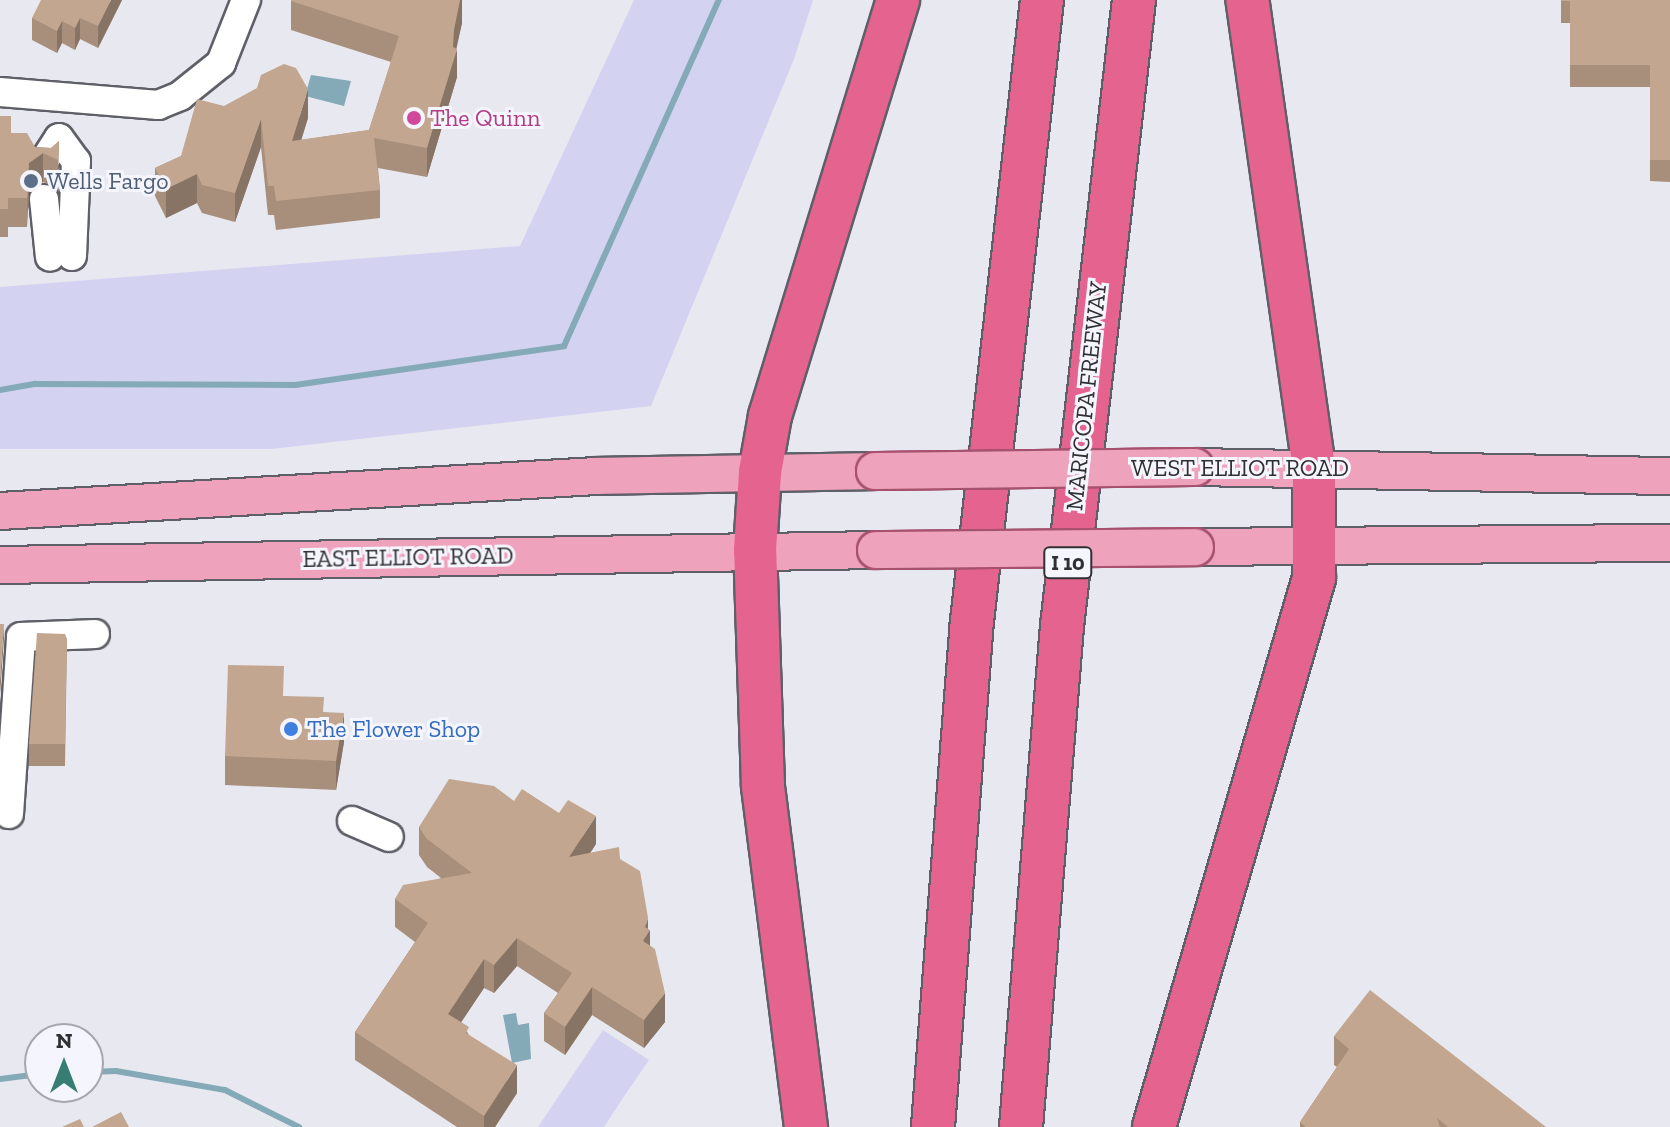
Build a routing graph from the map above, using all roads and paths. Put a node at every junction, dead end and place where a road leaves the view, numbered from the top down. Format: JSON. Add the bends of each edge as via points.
{"nodes":[{"id":1,"x":246,"y":0,"type":"edge"},
{"id":2,"x":898,"y":0,"type":"edge"},
{"id":3,"x":1042,"y":0,"type":"edge"},
{"id":4,"x":1134,"y":0,"type":"edge"},
{"id":5,"x":1247,"y":0,"type":"edge"},
{"id":6,"x":0,"y":92,"type":"edge"},
{"id":7,"x":44,"y":161,"type":"edge"},
{"id":8,"x":44,"y":199,"type":"dead end"},
{"id":9,"x":1314,"y":468,"type":"junction"},
{"id":10,"x":760,"y":472,"type":"junction"},
{"id":11,"x":1670,"y":476,"type":"edge"},
{"id":12,"x":0,"y":511,"type":"edge"},
{"id":13,"x":1670,"y":543,"type":"edge"},
{"id":14,"x":1315,"y":546,"type":"junction"},
{"id":15,"x":755,"y":550,"type":"junction"},
{"id":16,"x":0,"y":565,"type":"edge"},
{"id":17,"x":95,"y":634,"type":"dead end"},
{"id":18,"x":9,"y":814,"type":"dead end"},
{"id":19,"x":352,"y":821,"type":"dead end"},
{"id":20,"x":389,"y":837,"type":"dead end"},
{"id":21,"x":806,"y":1127,"type":"edge"},
{"id":22,"x":933,"y":1127,"type":"edge"},
{"id":23,"x":1021,"y":1127,"type":"edge"},
{"id":24,"x":1154,"y":1127,"type":"edge"}],
"edges":[{"from":1,"to":6,"type":"street","via":[[221,63],[180,96],[158,105]]},
{"from":2,"to":10,"type":"highway","via":[[770,416]]},
{"from":3,"to":22,"type":"highway","via":[[971,630]]},
{"from":4,"to":23,"type":"highway","name":"MARICOPA FREEWAY","number":"I 10","via":[[1063,613]]},
{"from":5,"to":9,"type":"highway"},
{"from":7,"to":8,"type":"street","via":[[59,138],[76,161],[61,256]]},
{"from":9,"to":10,"type":"main road","name":"WEST ELLIOT ROAD","bridge":true},
{"from":9,"to":11,"type":"main road","name":"WEST ELLIOT ROAD"},
{"from":9,"to":14,"type":"highway"},
{"from":10,"to":12,"type":"main road","via":[[596,476]]},
{"from":10,"to":15,"type":"highway"},
{"from":13,"to":14,"type":"main road"},
{"from":14,"to":15,"type":"main road","name":"EAST ELLIOT ROAD","bridge":true},
{"from":14,"to":24,"type":"highway","via":[[1314,578]]},
{"from":15,"to":16,"type":"main road","name":"EAST ELLIOT ROAD"},
{"from":15,"to":21,"type":"highway","via":[[763,786]]},
{"from":17,"to":18,"type":"street","via":[[21,637]]},
{"from":19,"to":20,"type":"street"}]}
